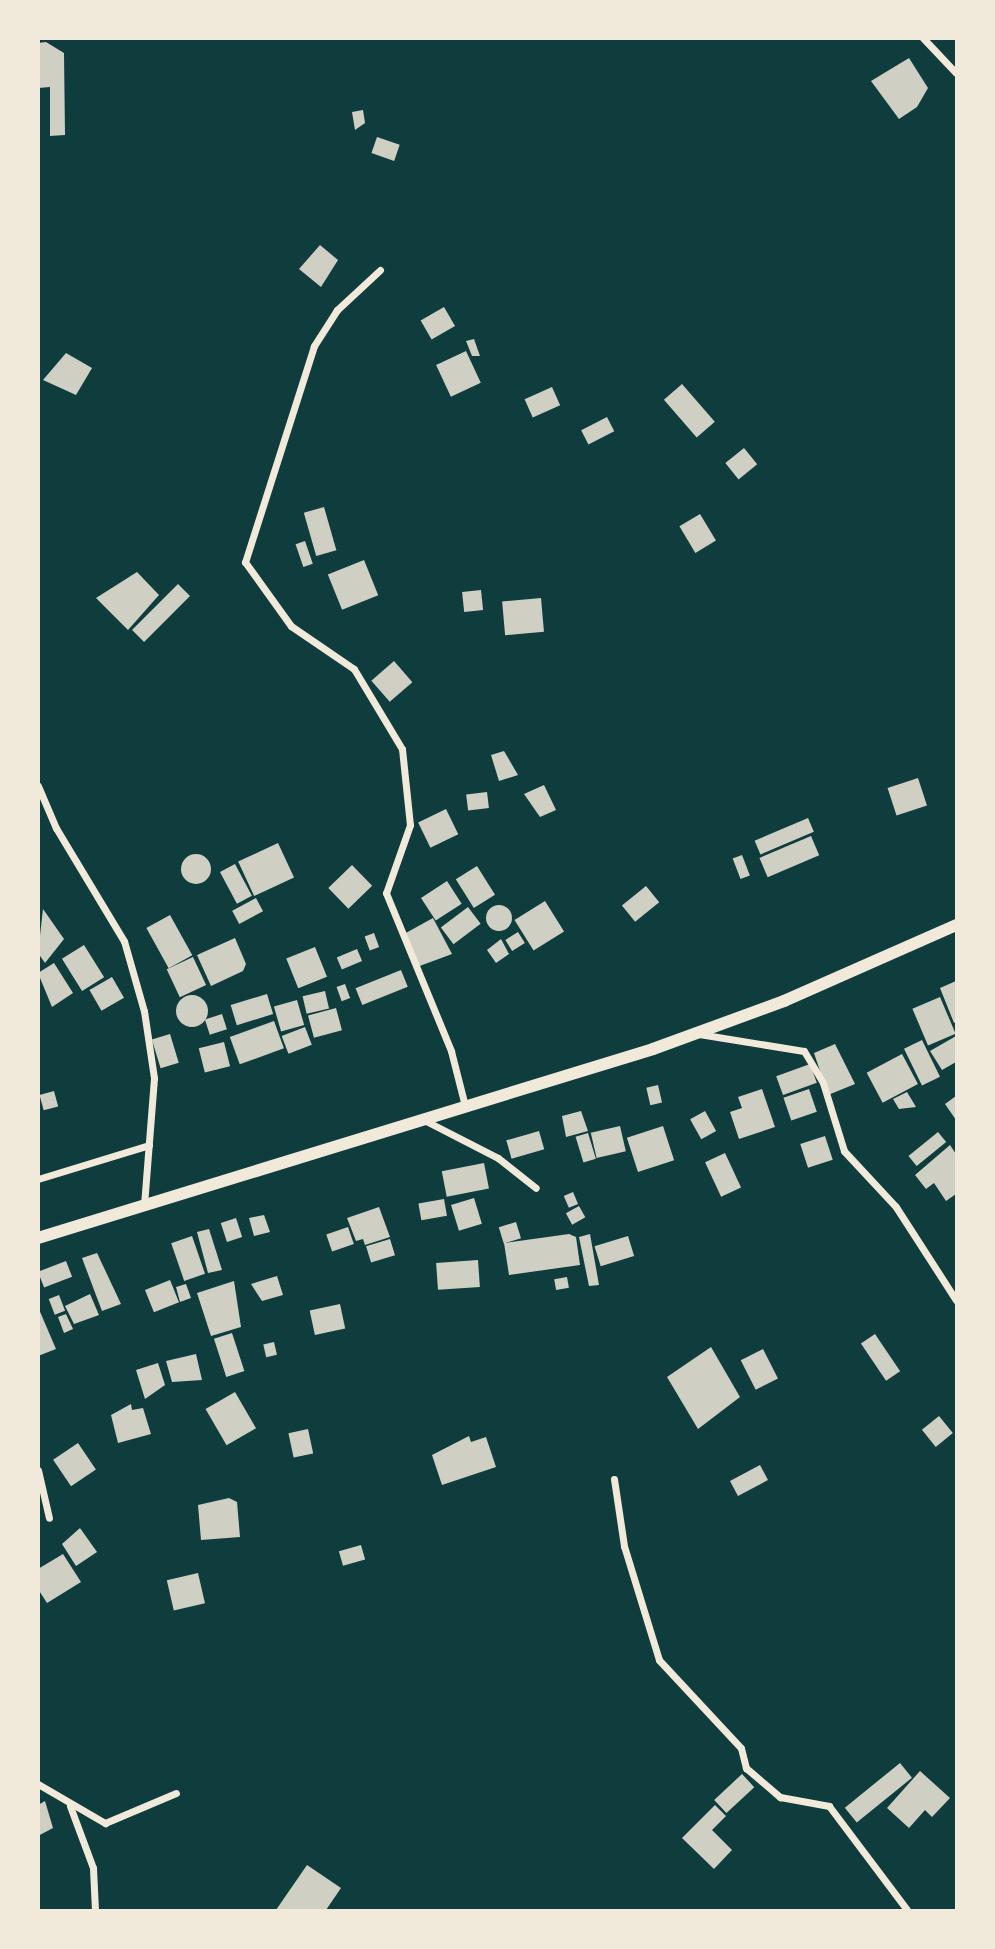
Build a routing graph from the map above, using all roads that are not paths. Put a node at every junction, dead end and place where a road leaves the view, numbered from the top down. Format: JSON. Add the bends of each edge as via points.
{"nodes":[{"id":1,"x":923,"y":38,"type":"edge"},
{"id":2,"x":957,"y":73,"type":"edge"},
{"id":3,"x":380,"y":270,"type":"dead end"},
{"id":4,"x":38,"y":786,"type":"edge"},
{"id":5,"x":957,"y":925,"type":"edge"},
{"id":6,"x":695,"y":1034,"type":"junction"},
{"id":7,"x":465,"y":1106,"type":"junction"},
{"id":8,"x":422,"y":1119,"type":"junction"},
{"id":9,"x":149,"y":1145,"type":"junction"},
{"id":10,"x":38,"y":1179,"type":"edge"},
{"id":11,"x":536,"y":1188,"type":"dead end"},
{"id":12,"x":144,"y":1205,"type":"junction"},
{"id":13,"x":38,"y":1238,"type":"edge"},
{"id":14,"x":957,"y":1300,"type":"edge"},
{"id":15,"x":38,"y":1470,"type":"edge"},
{"id":16,"x":614,"y":1479,"type":"dead end"},
{"id":17,"x":49,"y":1518,"type":"dead end"},
{"id":18,"x":38,"y":1784,"type":"edge"},
{"id":19,"x":176,"y":1793,"type":"dead end"},
{"id":20,"x":70,"y":1805,"type":"junction"},
{"id":21,"x":95,"y":1910,"type":"edge"},
{"id":22,"x":907,"y":1910,"type":"edge"}],
"edges":[{"from":1,"to":2,"type":"street"},
{"from":3,"to":7,"type":"street","via":[[337,310],[314,346],[245,562],[291,626],[354,669],[402,749],[410,825],[386,893],[452,1051]]},
{"from":4,"to":9,"type":"street","via":[[55,828],[124,941],[145,1011],[154,1077]]},
{"from":5,"to":6,"type":"highway"},
{"from":6,"to":7,"type":"highway"},
{"from":6,"to":14,"type":"street","via":[[804,1051],[823,1083],[844,1151],[896,1207]]},
{"from":7,"to":8,"type":"highway"},
{"from":8,"to":11,"type":"street","via":[[498,1158]]},
{"from":8,"to":12,"type":"highway"},
{"from":9,"to":10,"type":"street"},
{"from":9,"to":12,"type":"street"},
{"from":12,"to":13,"type":"highway"},
{"from":15,"to":17,"type":"street"},
{"from":16,"to":22,"type":"street","via":[[624,1546],[659,1660],[741,1748],[746,1768],[780,1797],[829,1805]]},
{"from":18,"to":20,"type":"street"},
{"from":19,"to":20,"type":"street","via":[[105,1823]]},
{"from":20,"to":21,"type":"street","via":[[93,1868]]}]}
